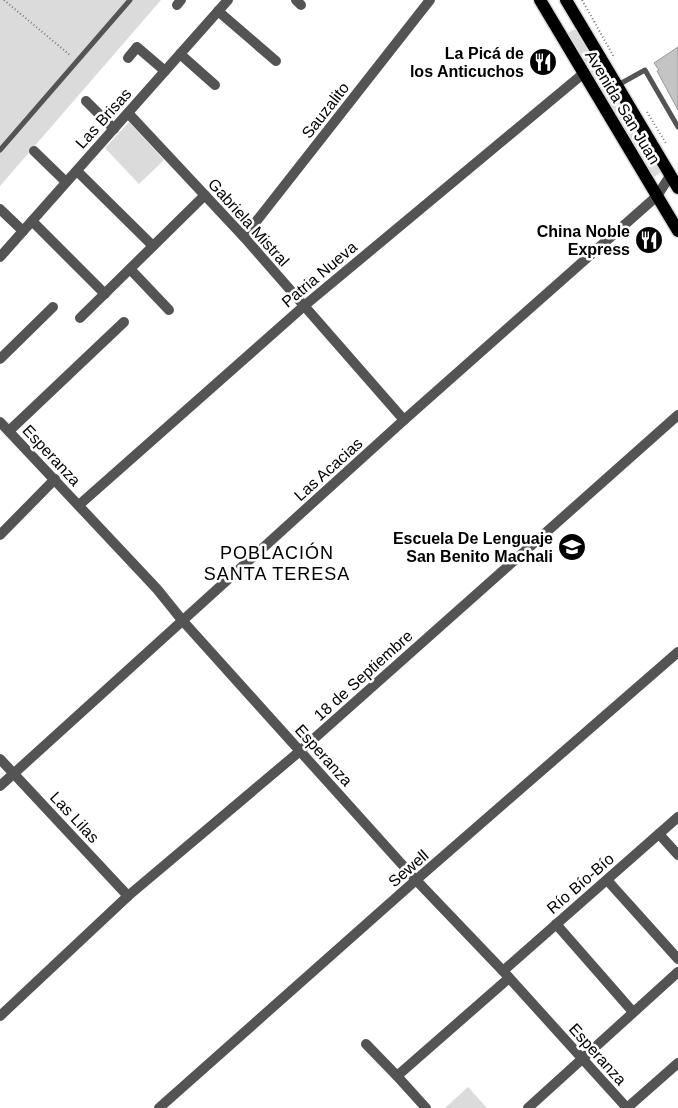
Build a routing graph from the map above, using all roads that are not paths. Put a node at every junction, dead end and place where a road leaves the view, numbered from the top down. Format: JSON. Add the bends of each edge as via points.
{"nodes":[{"id":1,"x":130,"y":0,"type":"edge"},
{"id":2,"x":430,"y":0,"type":"edge"},
{"id":3,"x":540,"y":0,"type":"edge"},
{"id":4,"x":566,"y":0,"type":"edge"},
{"id":5,"x":222,"y":4,"type":"edge"},
{"id":6,"x":582,"y":29,"type":"junction"},
{"id":7,"x":569,"y":47,"type":"junction"},
{"id":8,"x":180,"y":54,"type":"junction"},
{"id":9,"x":128,"y":58,"type":"dead end"},
{"id":10,"x":276,"y":60,"type":"dead end"},
{"id":11,"x":165,"y":71,"type":"junction"},
{"id":12,"x":584,"y":73,"type":"junction"},
{"id":13,"x":215,"y":85,"type":"dead end"},
{"id":14,"x":617,"y":85,"type":"junction"},
{"id":15,"x":86,"y":100,"type":"dead end"},
{"id":16,"x":128,"y":113,"type":"junction"},
{"id":17,"x":678,"y":127,"type":"edge"},
{"id":18,"x":114,"y":129,"type":"junction"},
{"id":19,"x":0,"y":150,"type":"edge"},
{"id":20,"x":34,"y":151,"type":"dead end"},
{"id":21,"x":668,"y":170,"type":"junction"},
{"id":22,"x":77,"y":171,"type":"junction"},
{"id":23,"x":66,"y":182,"type":"junction"},
{"id":24,"x":678,"y":188,"type":"edge"},
{"id":25,"x":205,"y":195,"type":"junction"},
{"id":26,"x":657,"y":196,"type":"junction"},
{"id":27,"x":0,"y":209,"type":"edge"},
{"id":28,"x":32,"y":221,"type":"junction"},
{"id":29,"x":23,"y":231,"type":"junction"},
{"id":30,"x":678,"y":231,"type":"edge"},
{"id":31,"x":244,"y":237,"type":"junction"},
{"id":32,"x":153,"y":246,"type":"junction"},
{"id":33,"x":0,"y":257,"type":"edge"},
{"id":34,"x":130,"y":269,"type":"junction"},
{"id":35,"x":105,"y":294,"type":"junction"},
{"id":36,"x":304,"y":306,"type":"junction"},
{"id":37,"x":53,"y":307,"type":"dead end"},
{"id":38,"x":169,"y":310,"type":"dead end"},
{"id":39,"x":80,"y":318,"type":"dead end"},
{"id":40,"x":124,"y":322,"type":"dead end"},
{"id":41,"x":0,"y":359,"type":"edge"},
{"id":42,"x":678,"y":415,"type":"edge"},
{"id":43,"x":404,"y":420,"type":"junction"},
{"id":44,"x":0,"y":422,"type":"edge"},
{"id":45,"x":9,"y":431,"type":"junction"},
{"id":46,"x":55,"y":479,"type":"junction"},
{"id":47,"x":79,"y":505,"type":"junction"},
{"id":48,"x":0,"y":535,"type":"edge"},
{"id":49,"x":182,"y":620,"type":"junction"},
{"id":50,"x":678,"y":652,"type":"edge"},
{"id":51,"x":300,"y":751,"type":"junction"},
{"id":52,"x":0,"y":759,"type":"edge"},
{"id":53,"x":13,"y":773,"type":"junction"},
{"id":54,"x":0,"y":786,"type":"edge"},
{"id":55,"x":678,"y":817,"type":"edge"},
{"id":56,"x":659,"y":834,"type":"junction"},
{"id":57,"x":678,"y":855,"type":"edge"},
{"id":58,"x":416,"y":880,"type":"junction"},
{"id":59,"x":607,"y":880,"type":"junction"},
{"id":60,"x":128,"y":896,"type":"junction"},
{"id":61,"x":556,"y":924,"type":"junction"},
{"id":62,"x":678,"y":959,"type":"edge"},
{"id":63,"x":678,"y":972,"type":"edge"},
{"id":64,"x":506,"y":974,"type":"junction"},
{"id":65,"x":633,"y":1012,"type":"junction"},
{"id":66,"x":0,"y":1016,"type":"edge"},
{"id":67,"x":366,"y":1044,"type":"dead end"},
{"id":68,"x":582,"y":1058,"type":"junction"},
{"id":69,"x":678,"y":1063,"type":"edge"},
{"id":70,"x":396,"y":1076,"type":"junction"},
{"id":71,"x":159,"y":1108,"type":"edge"},
{"id":72,"x":426,"y":1108,"type":"edge"},
{"id":73,"x":528,"y":1108,"type":"edge"},
{"id":74,"x":627,"y":1108,"type":"edge"}],
"edges":[{"from":1,"to":19,"type":"lane"},
{"from":2,"to":31,"type":"street","name":"Sauzalito"},
{"from":3,"to":7,"type":"main road","name":"Avenida San Juan"},
{"from":4,"to":6,"type":"main road","name":"Avenida San Juan"},
{"from":5,"to":8,"type":"street","name":"Las Brisas"},
{"from":5,"to":10,"type":"street"},
{"from":6,"to":7,"type":"main road","via":[[574,24],[566,28]]},
{"from":6,"to":14,"type":"main road","name":"Avenida San Juan"},
{"from":7,"to":12,"type":"main road","name":"Avenida San Juan"},
{"from":8,"to":11,"type":"street","name":"Las Brisas"},
{"from":8,"to":13,"type":"street"},
{"from":9,"to":11,"type":"street","via":[[137,47]]},
{"from":11,"to":16,"type":"street","name":"Las Brisas"},
{"from":12,"to":26,"type":"main road","name":"Avenida San Juan"},
{"from":12,"to":36,"type":"street","name":"Patria Nueva"},
{"from":14,"to":17,"type":"lane","via":[[645,70]]},
{"from":14,"to":21,"type":"main road","name":"Avenida San Juan"},
{"from":15,"to":18,"type":"street"},
{"from":16,"to":18,"type":"street","name":"Las Brisas"},
{"from":16,"to":25,"type":"street","name":"Gabriela Mistral"},
{"from":18,"to":22,"type":"street","name":"Las Brisas"},
{"from":20,"to":23,"type":"street"},
{"from":21,"to":24,"type":"main road","name":"Avenida San Juan"},
{"from":21,"to":26,"type":"street","name":"Las Acacias","via":[[670,176]]},
{"from":22,"to":23,"type":"street","name":"Las Brisas"},
{"from":22,"to":32,"type":"street"},
{"from":23,"to":28,"type":"street","name":"Las Brisas"},
{"from":25,"to":31,"type":"street","name":"Gabriela Mistral"},
{"from":25,"to":32,"type":"street"},
{"from":26,"to":30,"type":"main road","name":"Avenida San Juan"},
{"from":26,"to":43,"type":"street","name":"Las Acacias"},
{"from":27,"to":29,"type":"street"},
{"from":28,"to":29,"type":"street","name":"Las Brisas"},
{"from":28,"to":35,"type":"street"},
{"from":29,"to":33,"type":"street","name":"Las Brisas"},
{"from":31,"to":36,"type":"street","name":"Gabriela Mistral"},
{"from":32,"to":34,"type":"street"},
{"from":34,"to":35,"type":"street"},
{"from":34,"to":38,"type":"street"},
{"from":35,"to":39,"type":"street"},
{"from":36,"to":43,"type":"street","name":"Gabriela Mistral"},
{"from":36,"to":47,"type":"street","name":"Patria Nueva"},
{"from":37,"to":41,"type":"street"},
{"from":40,"to":45,"type":"street"},
{"from":42,"to":51,"type":"street","name":"18 de Septiembre"},
{"from":43,"to":49,"type":"street","name":"Las Acacias"},
{"from":44,"to":45,"type":"street","name":"Esperanza"},
{"from":45,"to":46,"type":"street","name":"Esperanza"},
{"from":46,"to":47,"type":"street","name":"Esperanza"},
{"from":46,"to":48,"type":"street"},
{"from":47,"to":49,"type":"street","name":"Esperanza"},
{"from":49,"to":51,"type":"street","name":"Esperanza"},
{"from":49,"to":53,"type":"street","name":"Las Acacias"},
{"from":50,"to":58,"type":"street","name":"Sewell"},
{"from":51,"to":58,"type":"street","name":"Esperanza"},
{"from":51,"to":60,"type":"street","name":"18 de Septiembre"},
{"from":52,"to":53,"type":"street","name":"Las Lilas"},
{"from":53,"to":54,"type":"street","name":"Las Acacias"},
{"from":53,"to":60,"type":"street","name":"Las Lilas"},
{"from":55,"to":56,"type":"street","name":"Río Bío-Bío"},
{"from":56,"to":57,"type":"street"},
{"from":56,"to":59,"type":"street","name":"Río Bío-Bío"},
{"from":58,"to":64,"type":"street","name":"Esperanza"},
{"from":58,"to":71,"type":"street","name":"Sewell"},
{"from":59,"to":61,"type":"street","name":"Río Bío-Bío"},
{"from":59,"to":62,"type":"street"},
{"from":60,"to":66,"type":"street","name":"18 de Septiembre"},
{"from":61,"to":64,"type":"street","name":"Río Bío-Bío"},
{"from":61,"to":65,"type":"street"},
{"from":63,"to":65,"type":"street"},
{"from":64,"to":68,"type":"street","name":"Esperanza"},
{"from":64,"to":70,"type":"street","name":"Río Bío-Bío"},
{"from":65,"to":68,"type":"street"},
{"from":67,"to":70,"type":"street"},
{"from":68,"to":73,"type":"street"},
{"from":68,"to":74,"type":"street","name":"Esperanza"},
{"from":69,"to":74,"type":"street"},
{"from":70,"to":72,"type":"street"}]}
